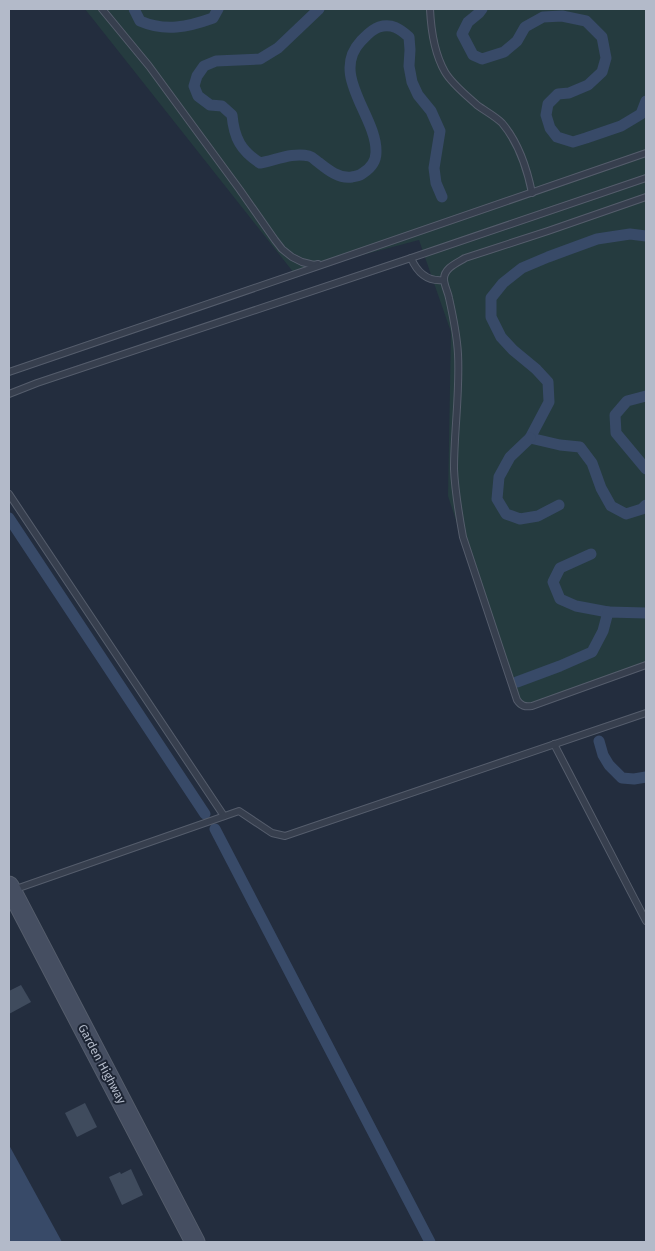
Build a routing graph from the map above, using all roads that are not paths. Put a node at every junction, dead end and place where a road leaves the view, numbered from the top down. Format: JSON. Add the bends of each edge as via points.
{"nodes":[{"id":1,"x":102,"y":9,"type":"edge"},
{"id":2,"x":430,"y":9,"type":"edge"},
{"id":3,"x":646,"y":153,"type":"edge"},
{"id":4,"x":646,"y":178,"type":"edge"},
{"id":5,"x":532,"y":193,"type":"junction"},
{"id":6,"x":646,"y":197,"type":"edge"},
{"id":7,"x":411,"y":258,"type":"junction"},
{"id":8,"x":339,"y":260,"type":"junction"},
{"id":9,"x":444,"y":280,"type":"junction"},
{"id":10,"x":9,"y":372,"type":"edge"},
{"id":11,"x":9,"y":394,"type":"edge"},
{"id":12,"x":9,"y":494,"type":"edge"},
{"id":13,"x":646,"y":666,"type":"edge"},
{"id":14,"x":646,"y":712,"type":"edge"},
{"id":15,"x":554,"y":744,"type":"junction"},
{"id":16,"x":224,"y":816,"type":"junction"},
{"id":17,"x":10,"y":888,"type":"edge"},
{"id":18,"x":646,"y":921,"type":"edge"},
{"id":19,"x":195,"y":1242,"type":"edge"}],
"edges":[{"from":1,"to":8,"type":"lane","via":[[149,66],[282,249],[292,257],[314,265]]},
{"from":2,"to":5,"type":"lane","via":[[436,53],[445,73],[501,122],[514,140],[528,172]]},
{"from":3,"to":5,"type":"lane"},
{"from":4,"to":7,"type":"lane"},
{"from":5,"to":8,"type":"lane"},
{"from":6,"to":9,"type":"lane","via":[[465,258],[446,272]]},
{"from":7,"to":9,"type":"lane","via":[[422,275],[436,281]]},
{"from":7,"to":11,"type":"lane"},
{"from":8,"to":10,"type":"lane"},
{"from":9,"to":13,"type":"lane","via":[[458,354],[454,470],[463,537],[517,700],[520,705],[532,706]]},
{"from":12,"to":16,"type":"lane"},
{"from":14,"to":15,"type":"lane"},
{"from":15,"to":16,"type":"lane","via":[[285,836],[272,833],[239,811]]},
{"from":15,"to":18,"type":"lane"},
{"from":16,"to":17,"type":"lane"},
{"from":17,"to":19,"type":"main road","name":"Garden Highway"}]}
